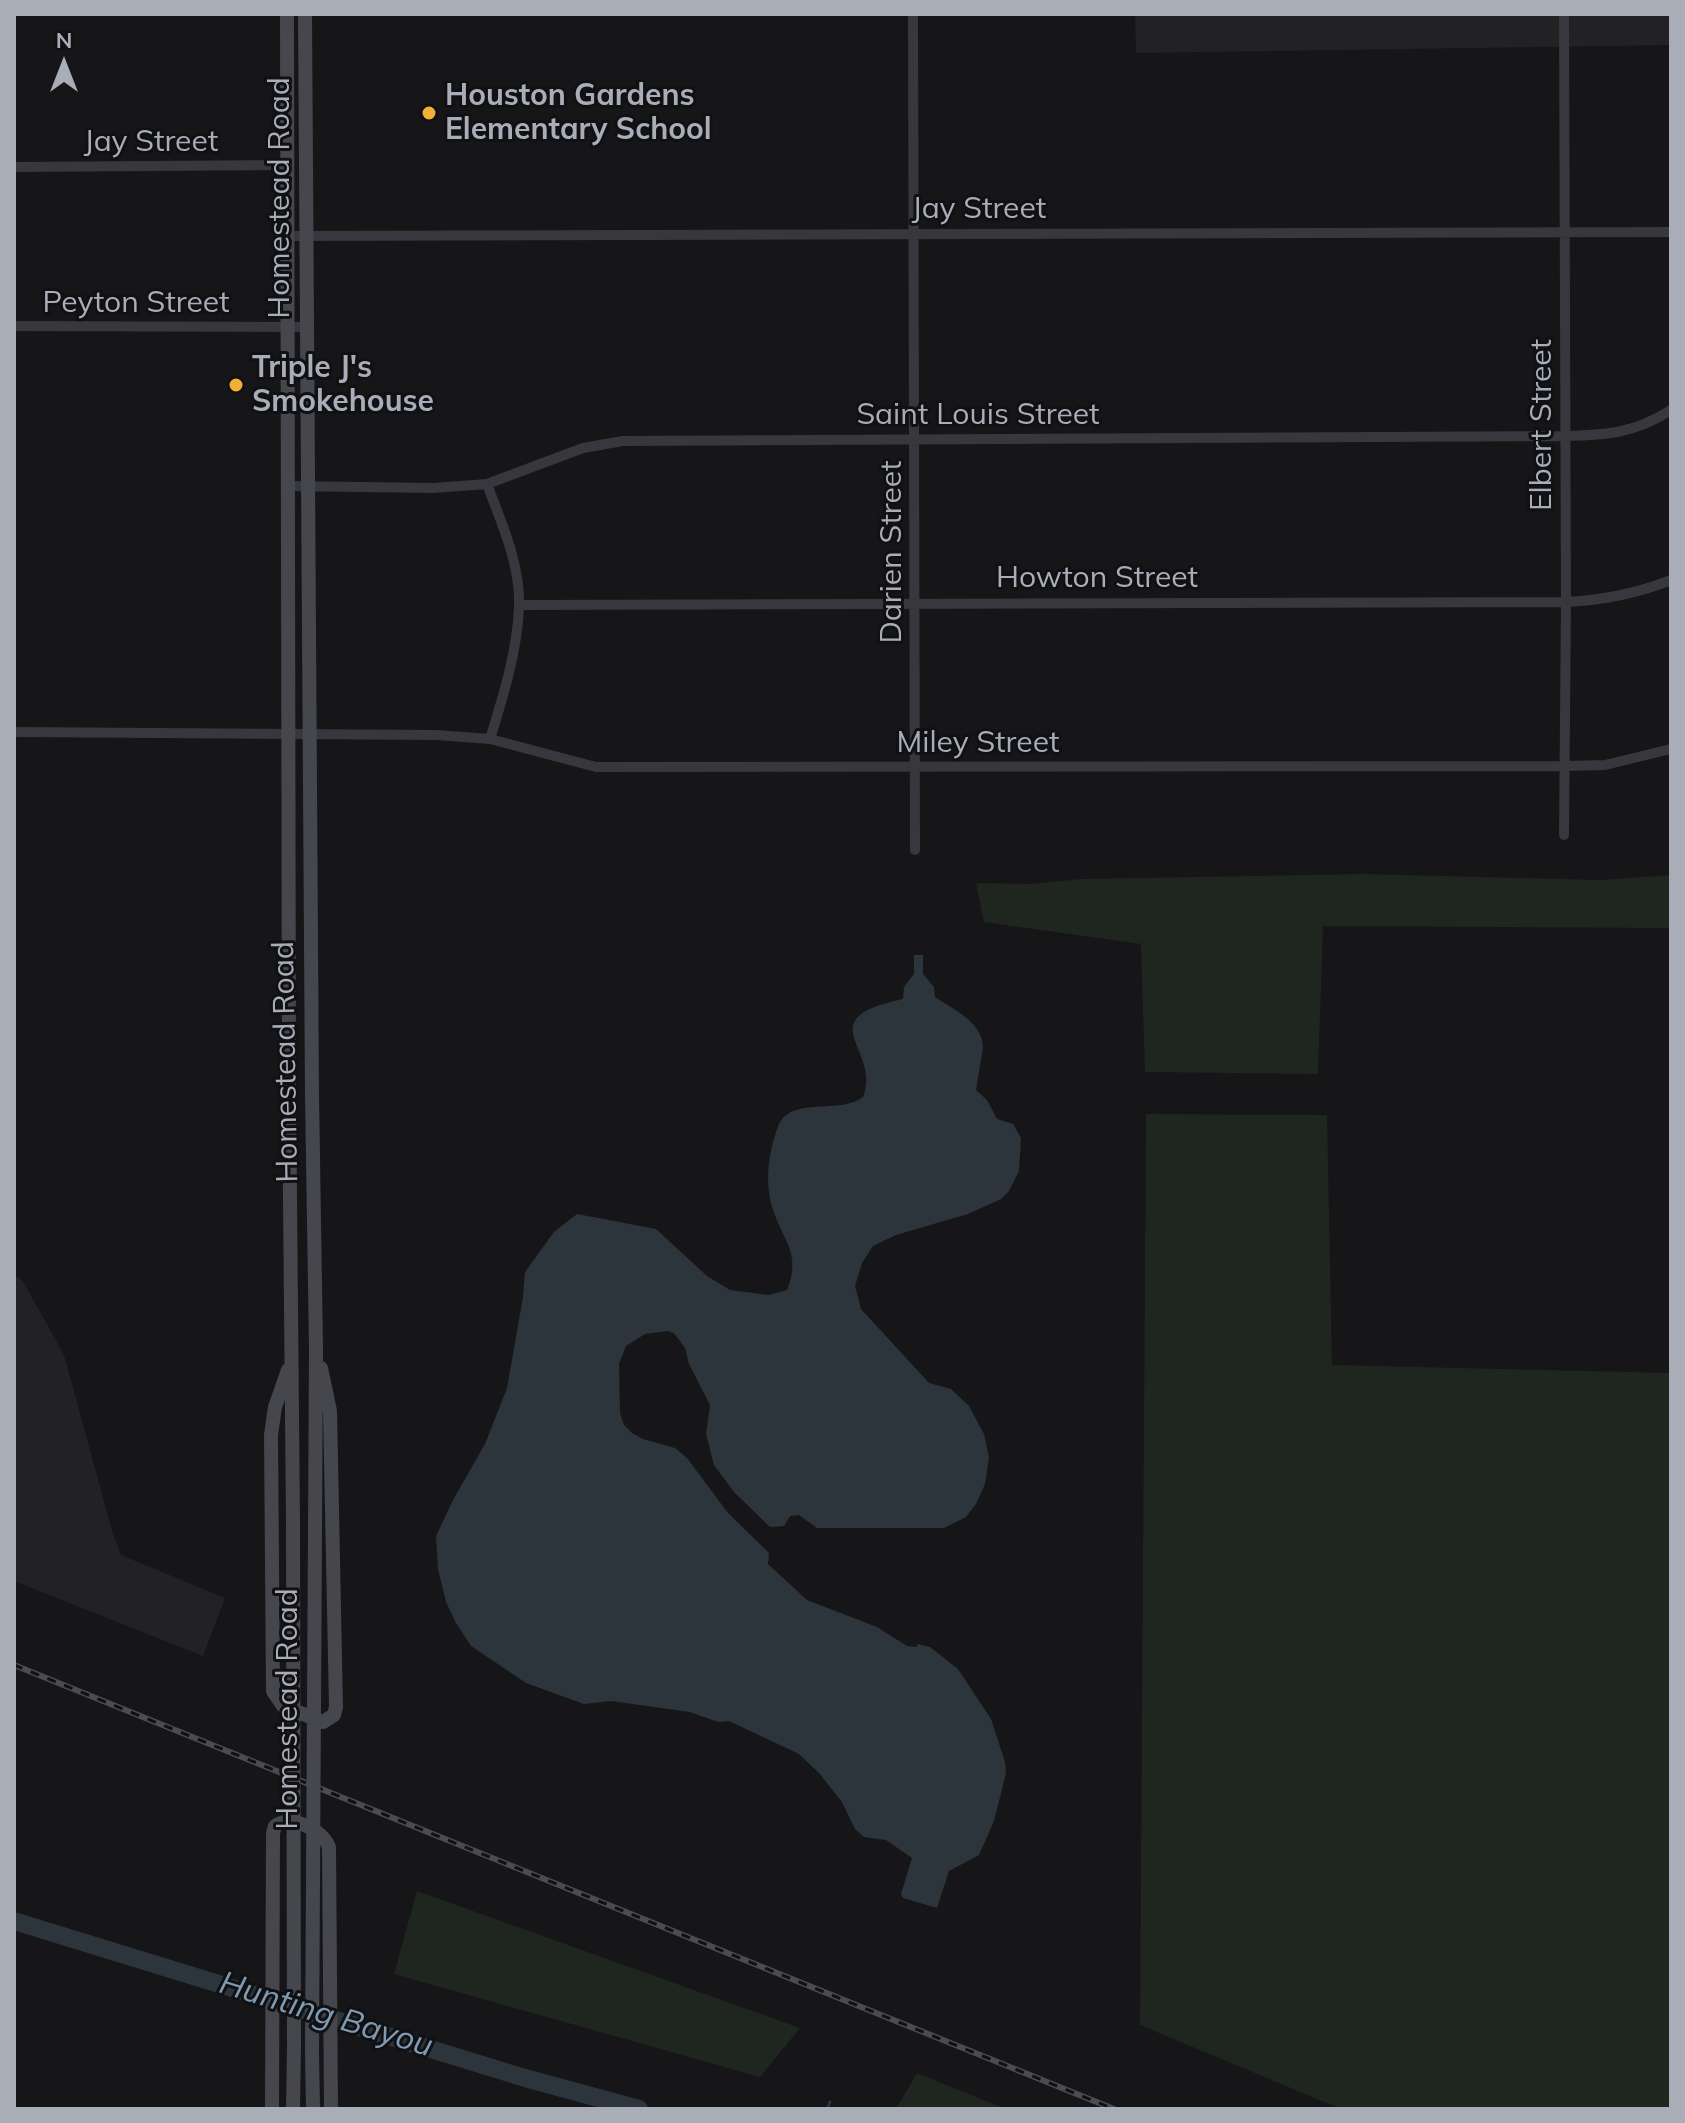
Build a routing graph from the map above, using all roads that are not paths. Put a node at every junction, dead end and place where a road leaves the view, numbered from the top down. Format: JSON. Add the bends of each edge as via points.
{"nodes":[{"id":1,"x":287,"y":14,"type":"edge"},
{"id":2,"x":305,"y":14,"type":"edge"},
{"id":3,"x":913,"y":14,"type":"edge"},
{"id":4,"x":1564,"y":14,"type":"edge"},
{"id":5,"x":287,"y":165,"type":"junction"},
{"id":6,"x":14,"y":167,"type":"edge"},
{"id":7,"x":1566,"y":232,"type":"junction"},
{"id":8,"x":1671,"y":232,"type":"edge"},
{"id":9,"x":913,"y":233,"type":"junction"},
{"id":10,"x":288,"y":236,"type":"junction"},
{"id":11,"x":306,"y":236,"type":"junction"},
{"id":12,"x":14,"y":326,"type":"edge"},
{"id":13,"x":288,"y":327,"type":"junction"},
{"id":14,"x":307,"y":327,"type":"junction"},
{"id":15,"x":1671,"y":410,"type":"edge"},
{"id":16,"x":1566,"y":436,"type":"junction"},
{"id":17,"x":915,"y":439,"type":"junction"},
{"id":18,"x":487,"y":484,"type":"junction"},
{"id":19,"x":287,"y":486,"type":"junction"},
{"id":20,"x":309,"y":486,"type":"junction"},
{"id":21,"x":1671,"y":580,"type":"edge"},
{"id":22,"x":916,"y":602,"type":"junction"},
{"id":23,"x":1566,"y":602,"type":"junction"},
{"id":24,"x":520,"y":605,"type":"junction"},
{"id":25,"x":14,"y":732,"type":"edge"},
{"id":26,"x":288,"y":733,"type":"junction"},
{"id":27,"x":310,"y":733,"type":"junction"},
{"id":28,"x":490,"y":739,"type":"junction"},
{"id":29,"x":1671,"y":749,"type":"edge"},
{"id":30,"x":1565,"y":766,"type":"junction"},
{"id":31,"x":916,"y":767,"type":"junction"},
{"id":32,"x":1564,"y":835,"type":"dead end"},
{"id":33,"x":915,"y":850,"type":"dead end"},
{"id":34,"x":316,"y":1348,"type":"junction"},
{"id":35,"x":291,"y":1359,"type":"junction"},
{"id":36,"x":272,"y":2109,"type":"edge"},
{"id":37,"x":293,"y":2109,"type":"edge"},
{"id":38,"x":313,"y":2109,"type":"edge"},
{"id":39,"x":331,"y":2109,"type":"edge"}],
"edges":[{"from":1,"to":5,"type":"main road","name":"Homestead Road"},
{"from":2,"to":11,"type":"main road","name":"Homestead Road"},
{"from":3,"to":9,"type":"street","name":"Darien Street"},
{"from":4,"to":7,"type":"street","name":"Elbert Street"},
{"from":5,"to":6,"type":"street","name":"Jay Street"},
{"from":5,"to":10,"type":"main road","name":"Homestead Road"},
{"from":7,"to":8,"type":"street","name":"Jay Street"},
{"from":7,"to":9,"type":"street","name":"Jay Street"},
{"from":7,"to":16,"type":"street","name":"Elbert Street"},
{"from":9,"to":11,"type":"street","name":"Jay Street"},
{"from":9,"to":17,"type":"street","name":"Darien Street"},
{"from":10,"to":11,"type":"street","name":"Jay Street"},
{"from":10,"to":13,"type":"main road","name":"Homestead Road"},
{"from":11,"to":14,"type":"main road","name":"Homestead Road"},
{"from":12,"to":13,"type":"street","name":"Peyton Street"},
{"from":13,"to":14,"type":"street","name":"Peyton Street"},
{"from":13,"to":19,"type":"main road","name":"Homestead Road"},
{"from":14,"to":20,"type":"main road","name":"Homestead Road"},
{"from":15,"to":16,"type":"street","name":"Saint Louis Street","via":[[1613,435]]},
{"from":16,"to":17,"type":"street","name":"Saint Louis Street"},
{"from":16,"to":23,"type":"street","name":"Elbert Street"},
{"from":17,"to":18,"type":"street","name":"Saint Louis Street","via":[[623,441],[583,448]]},
{"from":17,"to":22,"type":"street","name":"Darien Street"},
{"from":18,"to":20,"type":"street","name":"Saint Louis Street"},
{"from":18,"to":24,"type":"street","via":[[509,544]]},
{"from":19,"to":20,"type":"street","name":"Saint Louis Street"},
{"from":19,"to":26,"type":"main road","name":"Homestead Road"},
{"from":20,"to":27,"type":"main road","name":"Homestead Road"},
{"from":21,"to":23,"type":"street","name":"Howton Street","via":[[1627,595]]},
{"from":22,"to":23,"type":"street","name":"Howton Street"},
{"from":22,"to":24,"type":"street","name":"Howton Street"},
{"from":22,"to":31,"type":"street","name":"Darien Street"},
{"from":23,"to":30,"type":"street","name":"Elbert Street"},
{"from":24,"to":28,"type":"street"},
{"from":25,"to":26,"type":"street","name":"Miley Street"},
{"from":26,"to":27,"type":"street","name":"Miley Street"},
{"from":26,"to":35,"type":"main road","name":"Homestead Road"},
{"from":27,"to":28,"type":"street","name":"Miley Street"},
{"from":27,"to":34,"type":"main road","name":"Homestead Road"},
{"from":28,"to":31,"type":"street","name":"Miley Street","via":[[596,767]]},
{"from":29,"to":30,"type":"street","name":"Miley Street","via":[[1605,765]]},
{"from":30,"to":31,"type":"street","name":"Miley Street"},
{"from":30,"to":32,"type":"street","name":"Elbert Street"},
{"from":31,"to":33,"type":"street","name":"Darien Street"},
{"from":34,"to":35,"type":"main road","via":[[330,1411],[335,1540],[336,1707],[323,1722],[283,1706],[273,1691],[271,1435]]},
{"from":34,"to":38,"type":"main road","name":"Homestead Road","bridge":true},
{"from":35,"to":37,"type":"main road","name":"Homestead Road","bridge":true},
{"from":36,"to":39,"type":"main road","via":[[273,1833],[275,1826],[288,1821],[318,1831],[329,1847]]}]}
